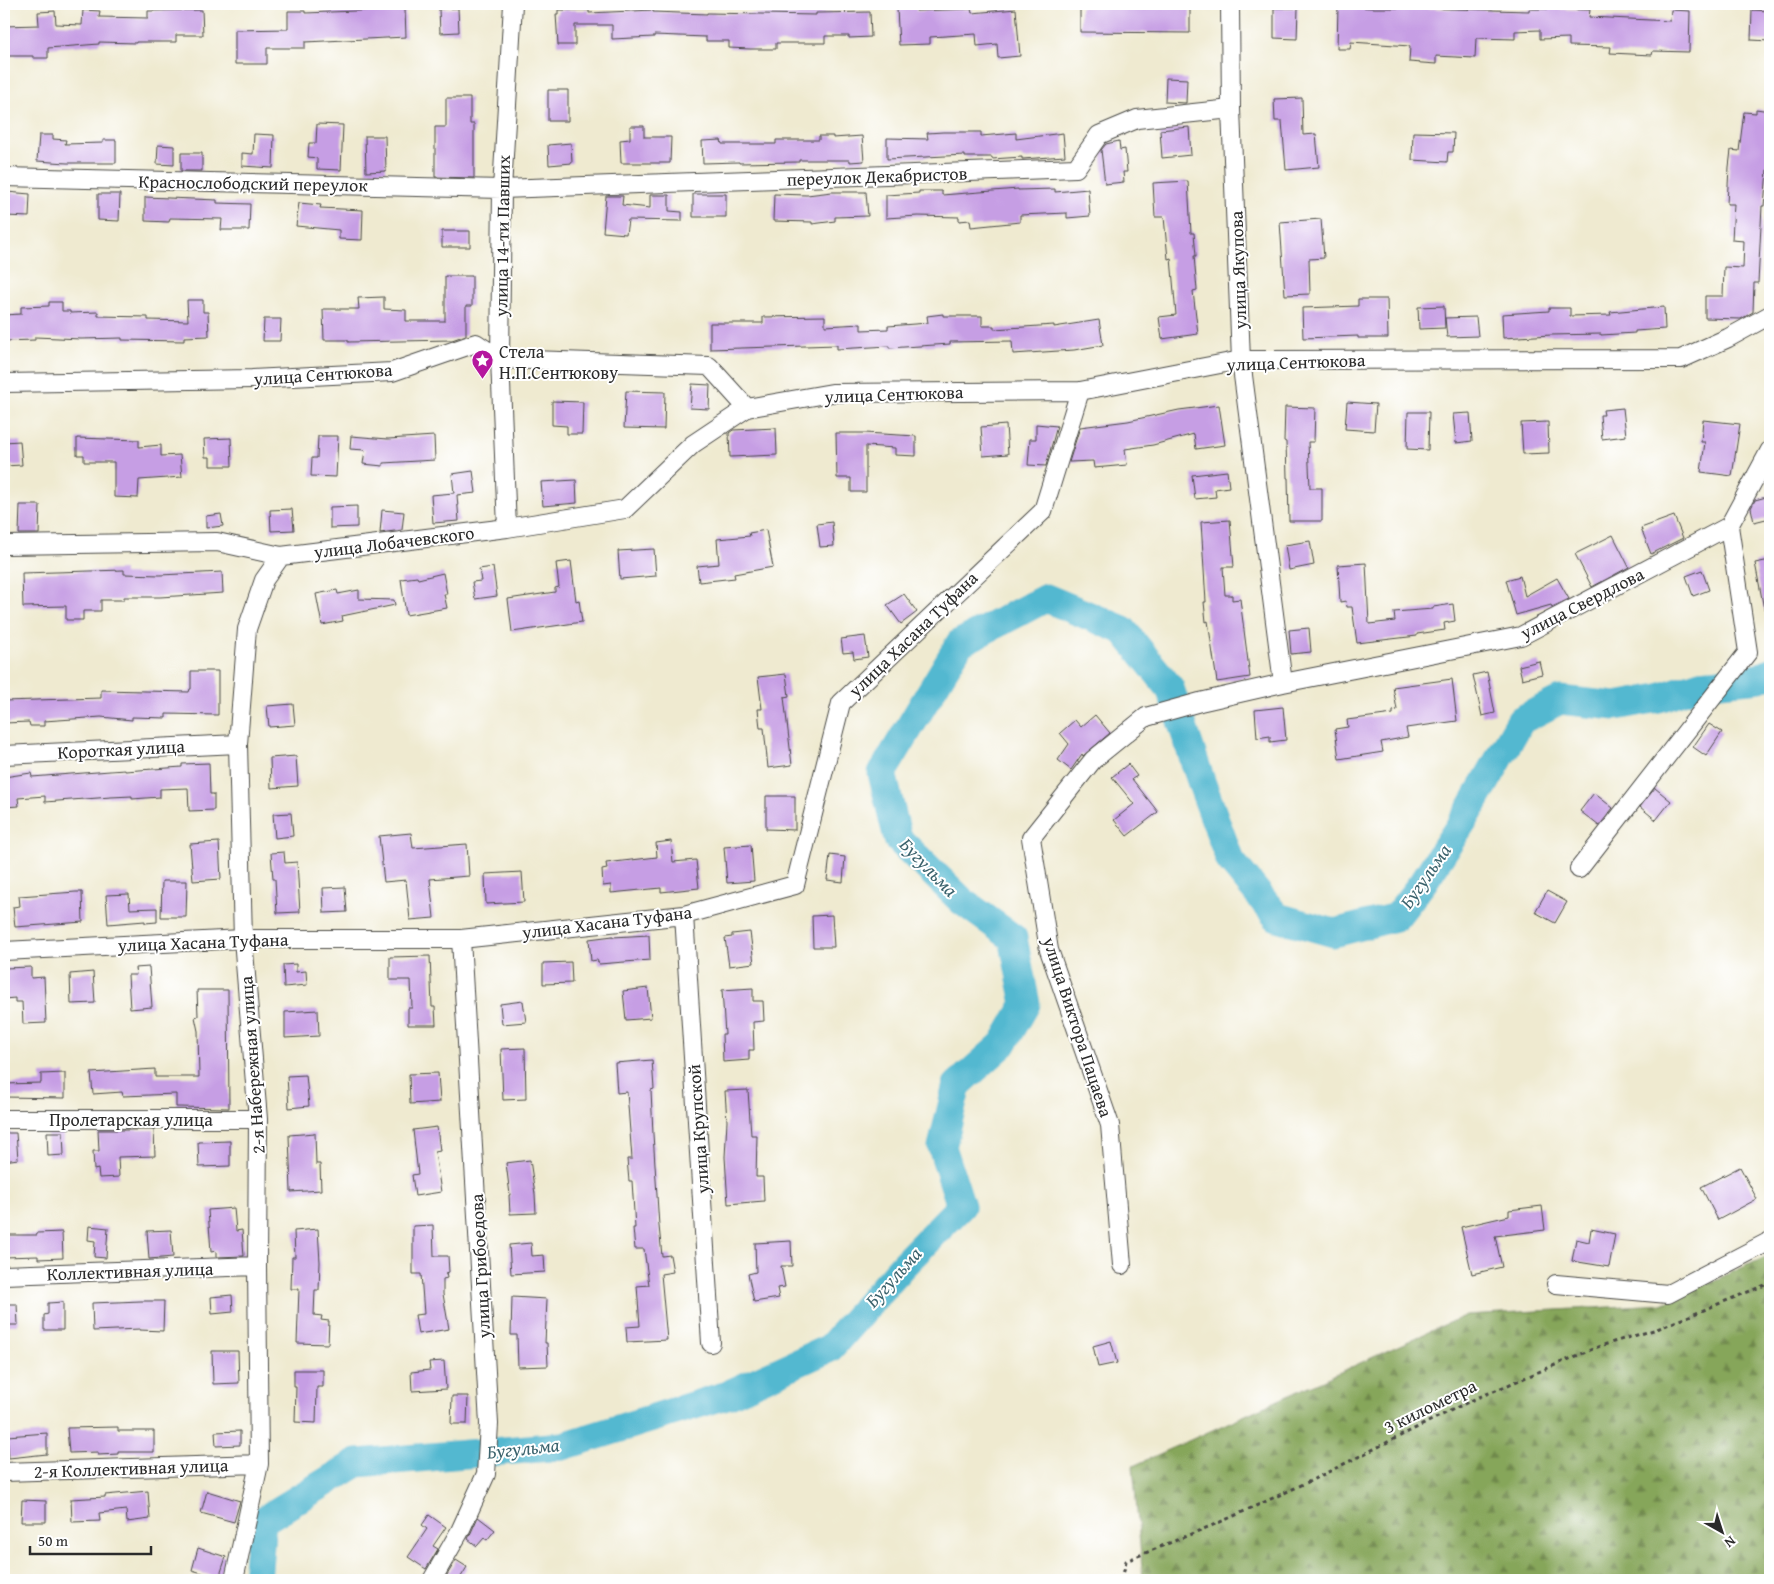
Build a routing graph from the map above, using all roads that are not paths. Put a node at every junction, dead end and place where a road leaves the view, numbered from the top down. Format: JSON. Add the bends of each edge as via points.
{"nodes":[{"id":1,"x":512,"y":4,"type":"edge"},
{"id":2,"x":1230,"y":4,"type":"edge"},
{"id":3,"x":1231,"y":109,"type":"junction"},
{"id":4,"x":4,"y":177,"type":"edge"},
{"id":5,"x":502,"y":189,"type":"junction"},
{"id":6,"x":1770,"y":315,"type":"edge"},
{"id":7,"x":500,"y":359,"type":"junction"},
{"id":8,"x":1241,"y":360,"type":"junction"},
{"id":9,"x":4,"y":383,"type":"edge"},
{"id":10,"x":1080,"y":391,"type":"junction"},
{"id":11,"x":747,"y":408,"type":"junction"},
{"id":12,"x":1770,"y":450,"type":"edge"},
{"id":13,"x":1729,"y":526,"type":"junction"},
{"id":14,"x":507,"y":528,"type":"junction"},
{"id":15,"x":4,"y":545,"type":"edge"},
{"id":16,"x":282,"y":556,"type":"junction"},
{"id":17,"x":1283,"y":683,"type":"junction"},
{"id":18,"x":1146,"y":717,"type":"joint"},
{"id":19,"x":238,"y":744,"type":"junction"},
{"id":20,"x":4,"y":755,"type":"edge"},
{"id":21,"x":1579,"y":869,"type":"dead end"},
{"id":22,"x":684,"y":915,"type":"junction"},
{"id":23,"x":243,"y":939,"type":"junction"},
{"id":24,"x":461,"y":939,"type":"junction"},
{"id":25,"x":4,"y":951,"type":"edge"},
{"id":26,"x":4,"y":1119,"type":"edge"},
{"id":27,"x":258,"y":1119,"type":"junction"},
{"id":28,"x":1770,"y":1241,"type":"edge"},
{"id":29,"x":1122,"y":1265,"type":"dead end"},
{"id":30,"x":257,"y":1266,"type":"junction"},
{"id":31,"x":4,"y":1275,"type":"edge"},
{"id":32,"x":1556,"y":1284,"type":"dead end"},
{"id":33,"x":711,"y":1343,"type":"dead end"},
{"id":34,"x":259,"y":1464,"type":"junction"},
{"id":35,"x":4,"y":1472,"type":"edge"},
{"id":36,"x":234,"y":1580,"type":"edge"},
{"id":37,"x":432,"y":1580,"type":"edge"}],
"edges":[{"from":1,"to":5,"type":"street","name":"улица 14-ти Павших"},
{"from":2,"to":3,"type":"street","name":"улица Якупова"},
{"from":3,"to":5,"type":"street","name":"переулок Декабристов","via":[[1137,120],[1099,135],[1076,168]]},
{"from":3,"to":8,"type":"street","name":"улица Якупова"},
{"from":4,"to":5,"type":"street","name":"Краснослободский переулок"},
{"from":5,"to":7,"type":"street","name":"улица 14-ти Павших"},
{"from":6,"to":8,"type":"street","name":"улица Сентюкова","via":[[1681,359]]},
{"from":7,"to":9,"type":"street","name":"улица Сентюкова","via":[[476,343],[392,372],[252,379]]},
{"from":7,"to":11,"type":"street","via":[[710,366]]},
{"from":7,"to":14,"type":"street","name":"улица 14-ти Павших"},
{"from":8,"to":10,"type":"street","name":"улица Сентюкова"},
{"from":8,"to":17,"type":"street","name":"улица Якупова"},
{"from":10,"to":11,"type":"street","name":"улица Сентюкова","via":[[832,393]]},
{"from":10,"to":22,"type":"street","name":"улица Хасана Туфана","via":[[1043,511],[841,703],[795,885]]},
{"from":11,"to":14,"type":"street","name":"улица Лобачевского","via":[[692,444],[625,509]]},
{"from":12,"to":13,"type":"street"},
{"from":13,"to":17,"type":"street","name":"улица Свердлова","via":[[1521,636]]},
{"from":13,"to":21,"type":"street","via":[[1748,652]]},
{"from":14,"to":16,"type":"street","name":"улица Лобачевского"},
{"from":15,"to":16,"type":"street","name":"улица Лобачевского","via":[[217,542]]},
{"from":16,"to":19,"type":"street","name":"2-я Набережная улица","via":[[264,580],[247,629]]},
{"from":17,"to":18,"type":"street","name":"улица Свердлова"},
{"from":18,"to":29,"type":"street","name":"улица Виктора Пацаева","via":[[1093,760],[1031,838],[1049,950],[1110,1125]]},
{"from":19,"to":20,"type":"street","name":"Короткая улица"},
{"from":19,"to":23,"type":"street","name":"2-я Набережная улица"},
{"from":22,"to":24,"type":"street","name":"улица Хасана Туфана"},
{"from":22,"to":33,"type":"street","name":"улица Крупской"},
{"from":23,"to":24,"type":"street","name":"улица Хасана Туфана"},
{"from":23,"to":25,"type":"street","name":"улица Хасана Туфана"},
{"from":23,"to":27,"type":"street","name":"2-я Набережная улица"},
{"from":24,"to":37,"type":"street","name":"улица Грибоедова","via":[[489,1424],[486,1474],[460,1531]]},
{"from":26,"to":27,"type":"street","name":"Пролетарская улица"},
{"from":27,"to":30,"type":"street","name":"2-я Набережная улица"},
{"from":28,"to":32,"type":"street","via":[[1668,1294]]},
{"from":30,"to":31,"type":"street","name":"Коллективная улица"},
{"from":30,"to":34,"type":"street","name":"2-я Набережная улица"},
{"from":34,"to":35,"type":"street","name":"2-я Коллективная улица"},
{"from":34,"to":36,"type":"street","name":"2-я Набережная улица"}]}
